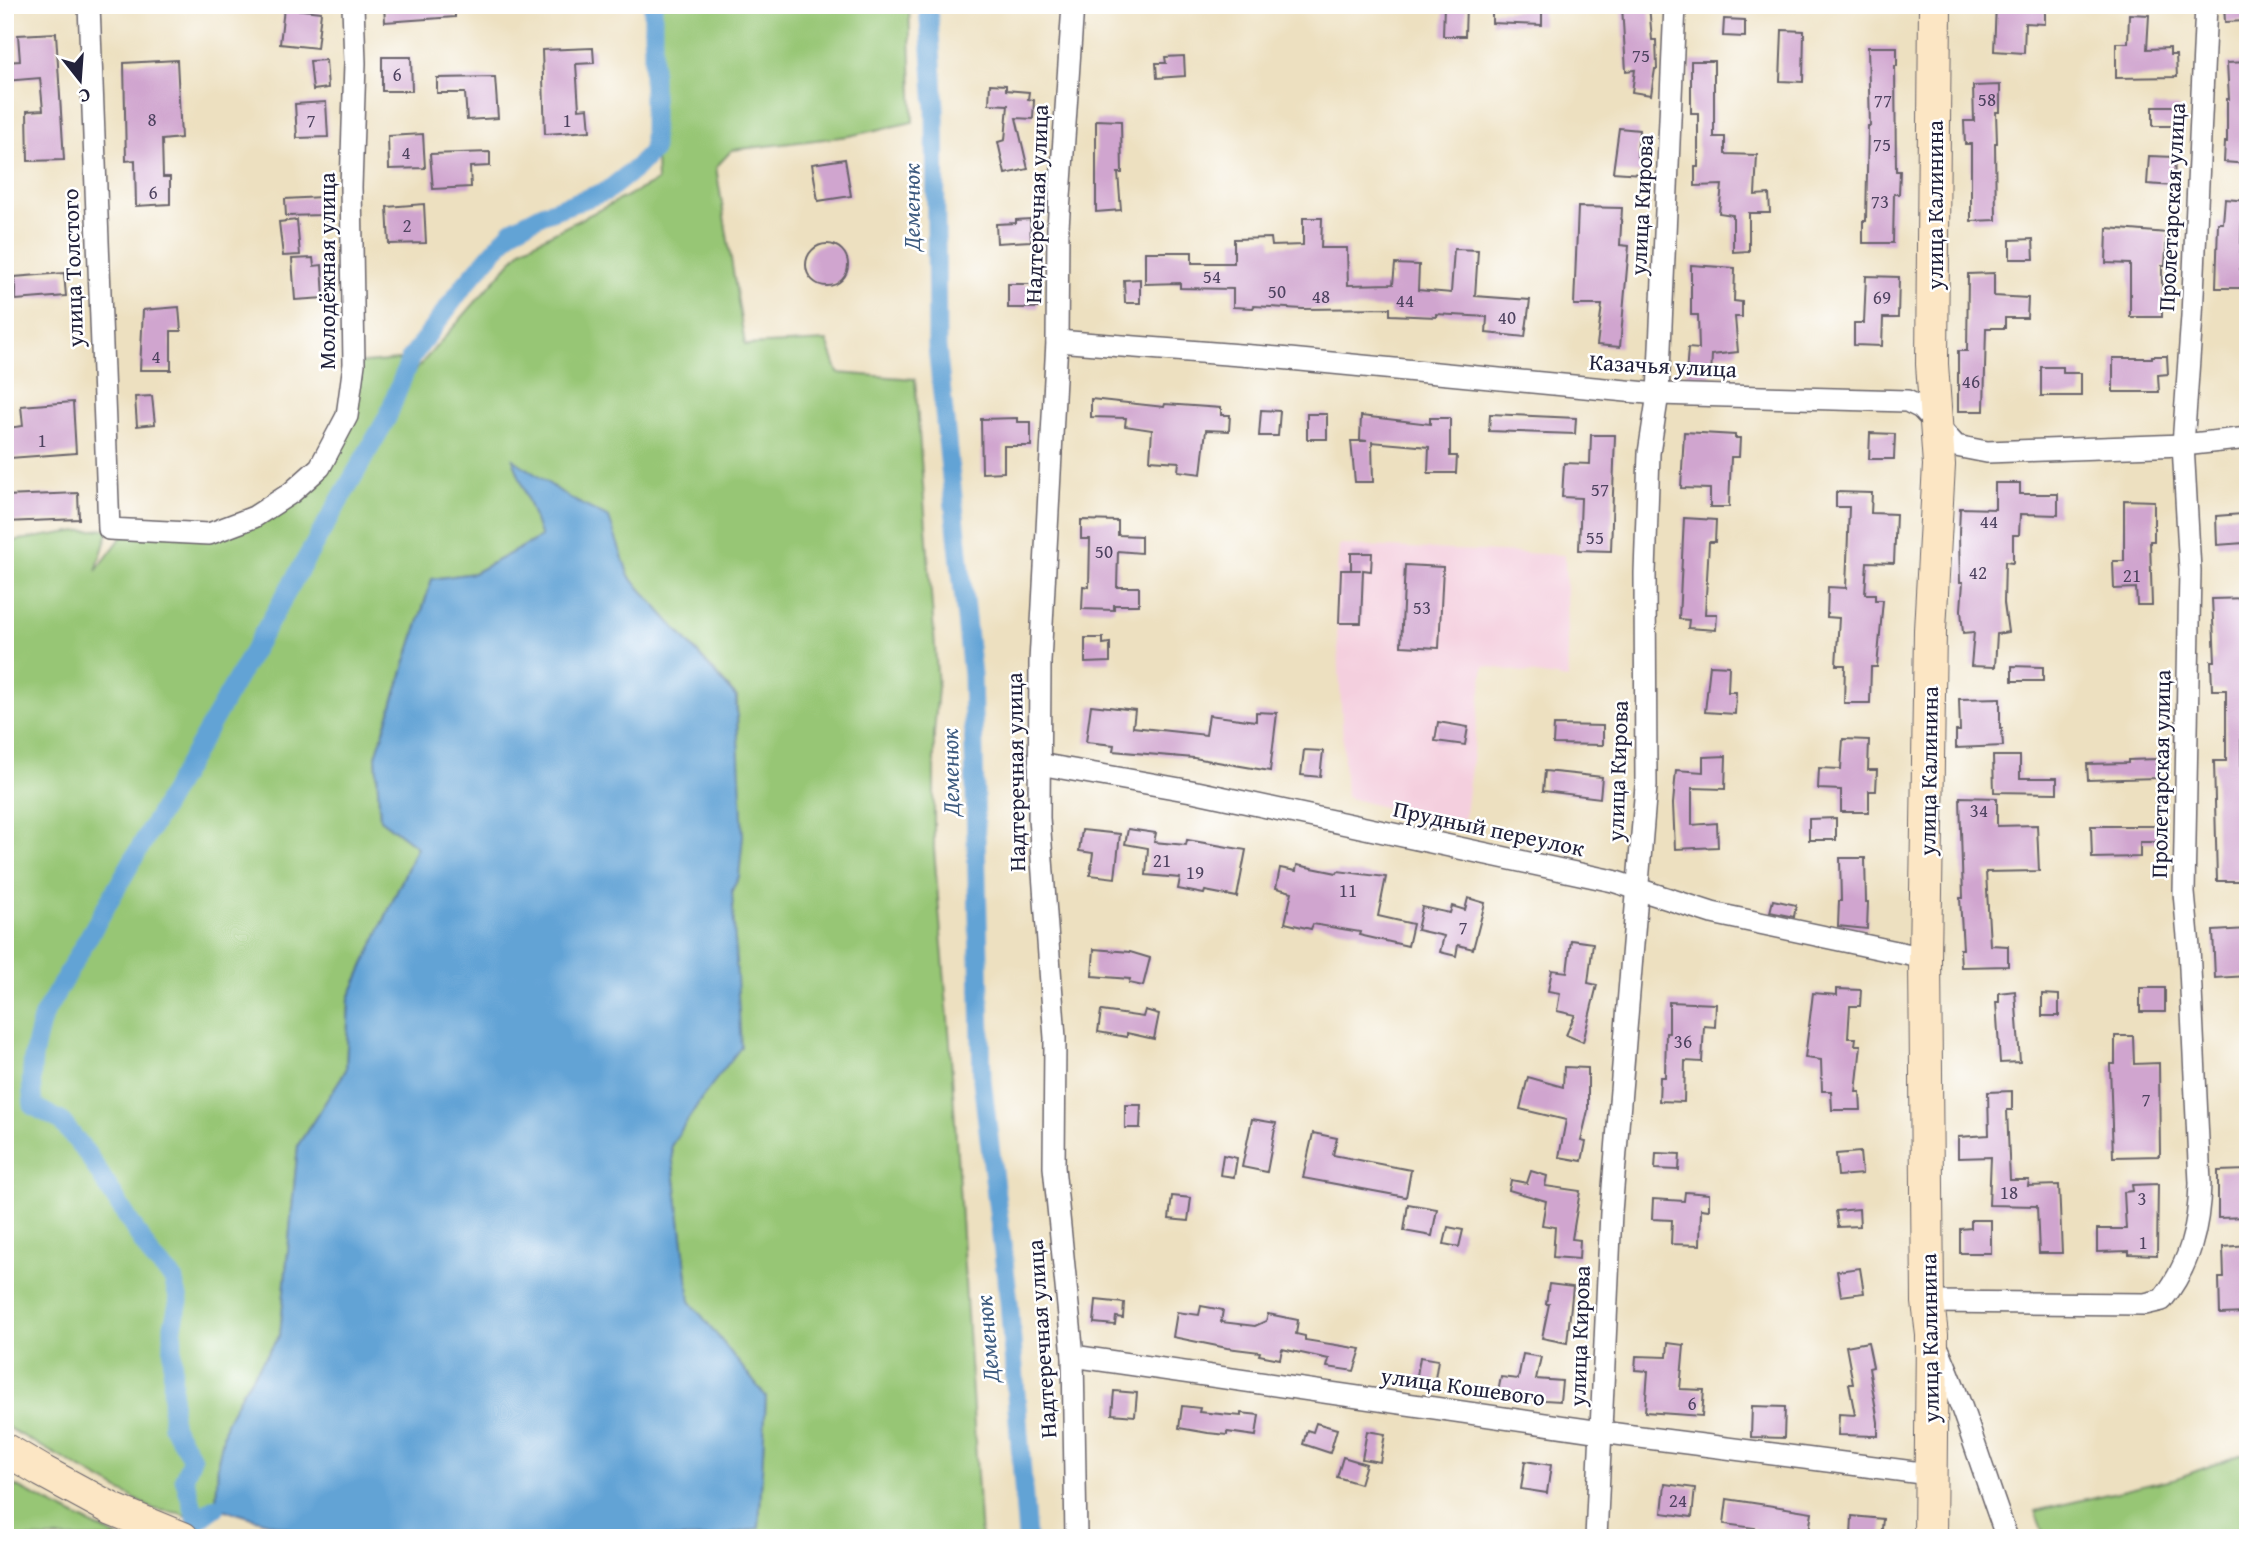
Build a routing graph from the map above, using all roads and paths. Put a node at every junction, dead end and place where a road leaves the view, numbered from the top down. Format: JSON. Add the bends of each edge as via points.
{"nodes":[{"id":1,"x":89,"y":5,"type":"edge"},
{"id":2,"x":353,"y":5,"type":"edge"},
{"id":3,"x":1073,"y":5,"type":"edge"},
{"id":4,"x":1675,"y":5,"type":"edge"},
{"id":5,"x":1935,"y":5,"type":"edge"},
{"id":6,"x":2206,"y":5,"type":"edge"},
{"id":7,"x":1057,"y":341,"type":"junction"},
{"id":8,"x":1658,"y":394,"type":"junction"},
{"id":9,"x":1937,"y":423,"type":"junction"},
{"id":10,"x":2248,"y":438,"type":"edge"},
{"id":11,"x":2183,"y":445,"type":"junction"},
{"id":12,"x":109,"y":528,"type":"joint"},
{"id":13,"x":1039,"y":764,"type":"junction"},
{"id":14,"x":1638,"y":891,"type":"junction"},
{"id":15,"x":1925,"y":958,"type":"junction"},
{"id":16,"x":1928,"y":1302,"type":"junction"},
{"id":17,"x":1932,"y":1335,"type":"junction"},
{"id":18,"x":1073,"y":1356,"type":"junction"},
{"id":19,"x":1601,"y":1432,"type":"junction"},
{"id":20,"x":5,"y":1449,"type":"edge"},
{"id":21,"x":1929,"y":1474,"type":"junction"},
{"id":22,"x":183,"y":1538,"type":"edge"},
{"id":23,"x":1076,"y":1538,"type":"edge"},
{"id":24,"x":1596,"y":1538,"type":"edge"},
{"id":25,"x":1930,"y":1538,"type":"edge"},
{"id":26,"x":2007,"y":1538,"type":"edge"}],
"edges":[{"from":1,"to":12,"type":"street","name":"улица Толстого"},
{"from":2,"to":12,"type":"street","name":"Молодёжная улица","via":[[354,364],[347,416],[320,467],[291,494],[254,517],[209,534]]},
{"from":3,"to":7,"type":"street","name":"Надтеречная улица","via":[[1058,227]]},
{"from":4,"to":8,"type":"street","name":"улица Кирова"},
{"from":5,"to":9,"type":"street","name":"улица Калинина","via":[[1932,364]]},
{"from":6,"to":11,"type":"street","name":"Пролетарская улица"},
{"from":7,"to":8,"type":"street","name":"Казачья улица"},
{"from":7,"to":13,"type":"street","name":"Надтеречная улица"},
{"from":8,"to":9,"type":"street","name":"Казачья улица","via":[[1890,399],[1921,408]]},
{"from":8,"to":14,"type":"street","name":"улица Кирова","via":[[1648,453],[1646,786]]},
{"from":9,"to":11,"type":"street","name":"Казачья улица","via":[[1956,446],[1987,452]]},
{"from":9,"to":15,"type":"street","name":"улица Калинина"},
{"from":10,"to":11,"type":"street","name":"Казачья улица"},
{"from":11,"to":16,"type":"street","name":"Пролетарская улица","via":[[2190,570],[2184,893],[2200,1183],[2199,1216],[2189,1252],[2173,1287],[2162,1300],[2145,1304]]},
{"from":13,"to":14,"type":"street","name":"Прудный переулок","via":[[1197,792],[1613,881]]},
{"from":13,"to":18,"type":"street","name":"Надтеречная улица","via":[[1055,1038],[1054,1167]]},
{"from":14,"to":15,"type":"street","name":"Прудный переулок","via":[[1724,916]]},
{"from":14,"to":19,"type":"street","name":"улица Кирова","via":[[1611,1212]]},
{"from":15,"to":16,"type":"street","name":"улица Калинина"},
{"from":16,"to":17,"type":"street","name":"улица Калинина"},
{"from":17,"to":21,"type":"street","name":"улица Калинина"},
{"from":17,"to":26,"type":"street","via":[[1956,1389]]},
{"from":18,"to":19,"type":"street","name":"улица Кошевого"},
{"from":18,"to":23,"type":"street","name":"Надтеречная улица"},
{"from":19,"to":21,"type":"street","name":"улица Кошевого"},
{"from":19,"to":24,"type":"street","name":"улица Кирова"},
{"from":20,"to":22,"type":"street","via":[[112,1509]]},
{"from":21,"to":25,"type":"street","name":"улица Калинина"}]}
